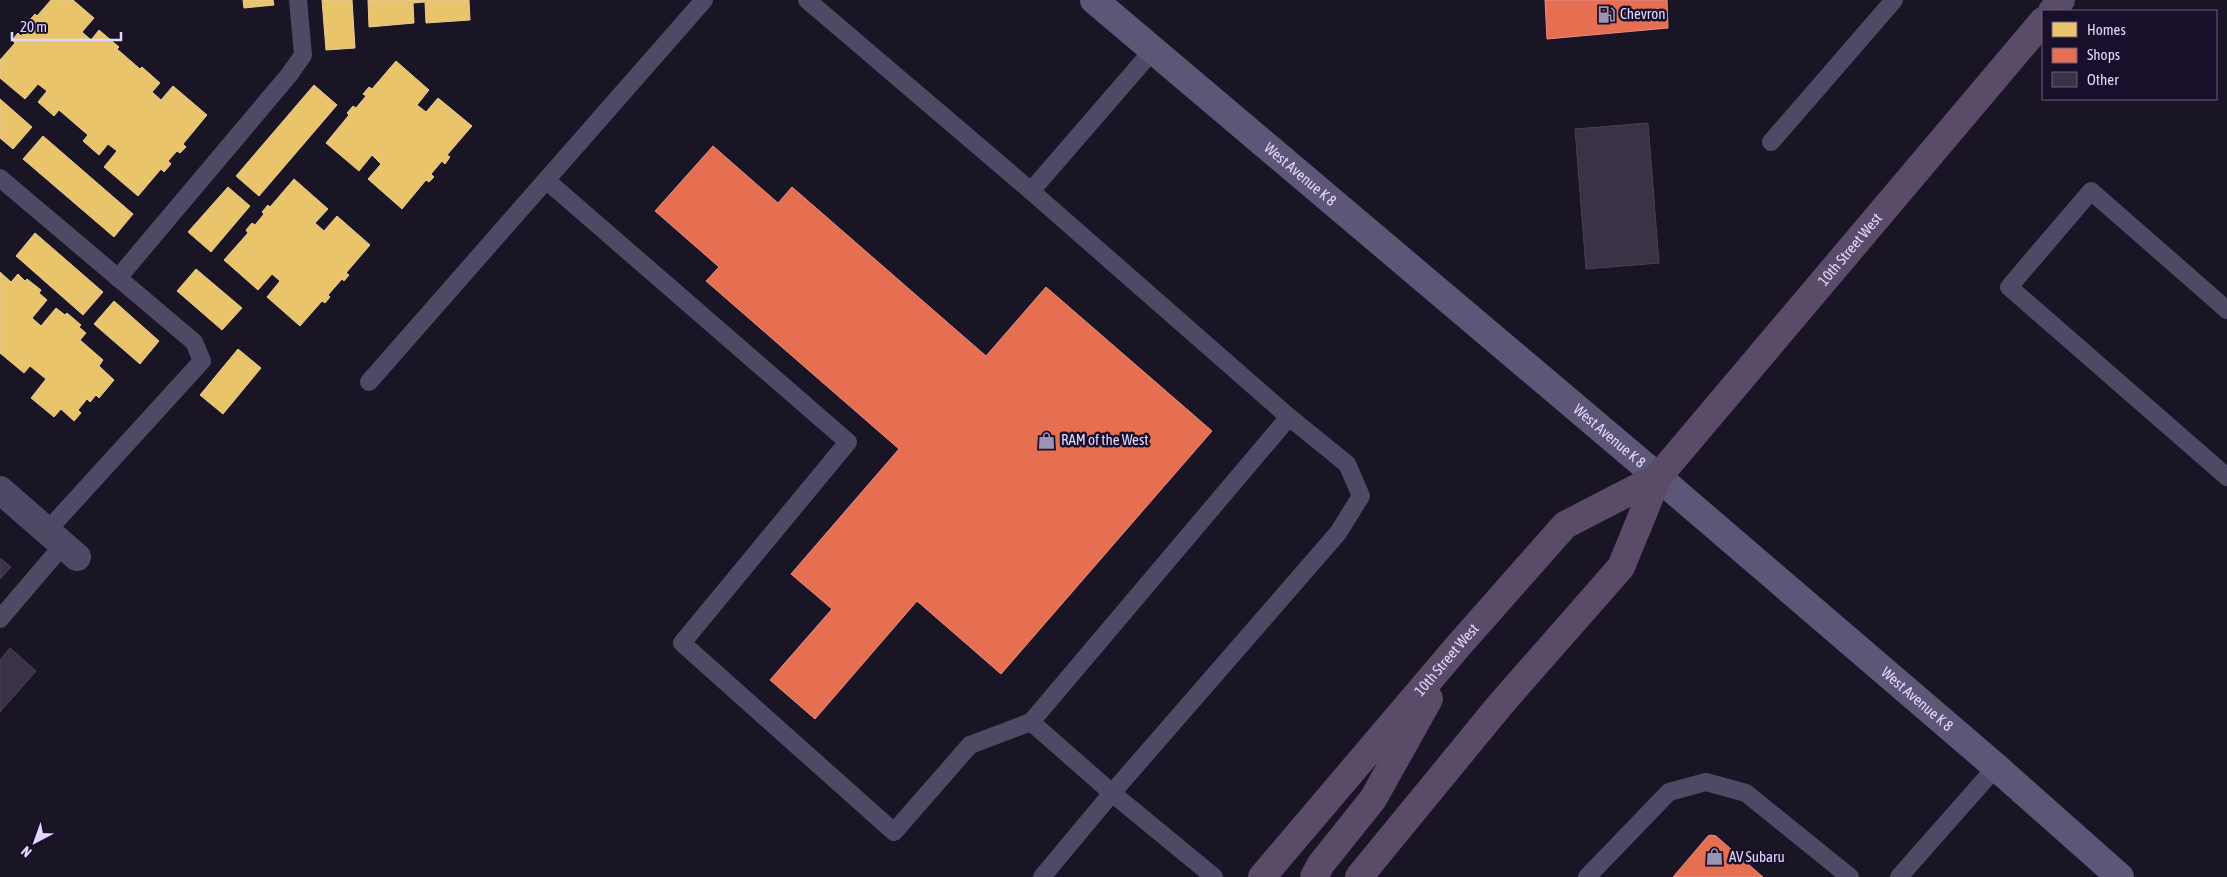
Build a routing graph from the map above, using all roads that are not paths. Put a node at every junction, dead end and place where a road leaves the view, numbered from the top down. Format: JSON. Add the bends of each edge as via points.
{"nodes":[{"id":1,"x":298,"y":0,"type":"edge"},
{"id":2,"x":704,"y":0,"type":"edge"},
{"id":3,"x":807,"y":0,"type":"edge"},
{"id":4,"x":1094,"y":0,"type":"edge"},
{"id":5,"x":1894,"y":0,"type":"edge"},
{"id":6,"x":2061,"y":0,"type":"edge"},
{"id":7,"x":2053,"y":10,"type":"edge"},
{"id":8,"x":2042,"y":22,"type":"edge"},
{"id":9,"x":1153,"y":50,"type":"junction"},
{"id":10,"x":1771,"y":142,"type":"dead end"},
{"id":11,"x":0,"y":178,"type":"edge"},
{"id":12,"x":546,"y":180,"type":"junction"},
{"id":13,"x":1031,"y":191,"type":"junction"},
{"id":14,"x":118,"y":278,"type":"junction"},
{"id":15,"x":2227,"y":310,"type":"edge"},
{"id":16,"x":369,"y":382,"type":"dead end"},
{"id":17,"x":1289,"y":417,"type":"junction"},
{"id":18,"x":1658,"y":477,"type":"junction"},
{"id":19,"x":2227,"y":477,"type":"edge"},
{"id":20,"x":0,"y":490,"type":"edge"},
{"id":21,"x":62,"y":544,"type":"junction"},
{"id":22,"x":0,"y":619,"type":"edge"},
{"id":23,"x":1458,"y":645,"type":"junction"},
{"id":24,"x":1031,"y":722,"type":"junction"},
{"id":25,"x":1996,"y":767,"type":"junction"},
{"id":26,"x":1112,"y":793,"type":"junction"},
{"id":27,"x":1042,"y":877,"type":"edge"},
{"id":28,"x":1214,"y":877,"type":"edge"},
{"id":29,"x":1262,"y":877,"type":"edge"},
{"id":30,"x":1314,"y":877,"type":"edge"},
{"id":31,"x":1359,"y":877,"type":"edge"},
{"id":32,"x":1587,"y":877,"type":"edge"},
{"id":33,"x":1850,"y":877,"type":"edge"},
{"id":34,"x":1899,"y":877,"type":"edge"},
{"id":35,"x":2120,"y":877,"type":"edge"}],
"edges":[{"from":1,"to":14,"type":"lane","via":[[303,55]]},
{"from":2,"to":12,"type":"lane"},
{"from":3,"to":13,"type":"lane"},
{"from":4,"to":9,"type":"street","name":"West Avenue K 8"},
{"from":5,"to":10,"type":"lane"},
{"from":6,"to":7,"type":"main road"},
{"from":8,"to":18,"type":"main road","name":"10th Street West"},
{"from":9,"to":13,"type":"lane"},
{"from":9,"to":18,"type":"street","name":"West Avenue K 8"},
{"from":11,"to":14,"type":"lane"},
{"from":12,"to":16,"type":"lane"},
{"from":12,"to":24,"type":"lane","via":[[848,442],[682,643],[894,832],[970,745]]},
{"from":13,"to":17,"type":"lane"},
{"from":14,"to":21,"type":"lane","via":[[194,342],[202,360]]},
{"from":15,"to":19,"type":"lane","via":[[2091,191],[2009,287]]},
{"from":17,"to":24,"type":"lane"},
{"from":17,"to":26,"type":"lane","via":[[1347,464],[1361,496],[1338,533]]},
{"from":18,"to":23,"type":"main road","name":"10th Street West","via":[[1565,525]]},
{"from":18,"to":25,"type":"street","name":"West Avenue K 8"},
{"from":18,"to":31,"type":"main road","name":"10th Street West","via":[[1620,567],[1500,705]]},
{"from":20,"to":21,"type":"street"},
{"from":21,"to":22,"type":"lane"},
{"from":23,"to":29,"type":"main road","name":"10th Street West"},
{"from":23,"to":30,"type":"main road","via":[[1373,799]]},
{"from":24,"to":26,"type":"lane"},
{"from":25,"to":34,"type":"lane"},
{"from":25,"to":35,"type":"street","name":"West Avenue K 8"},
{"from":26,"to":27,"type":"lane"},
{"from":26,"to":28,"type":"lane"},
{"from":32,"to":33,"type":"lane","via":[[1669,792],[1706,782],[1746,793]]}]}
